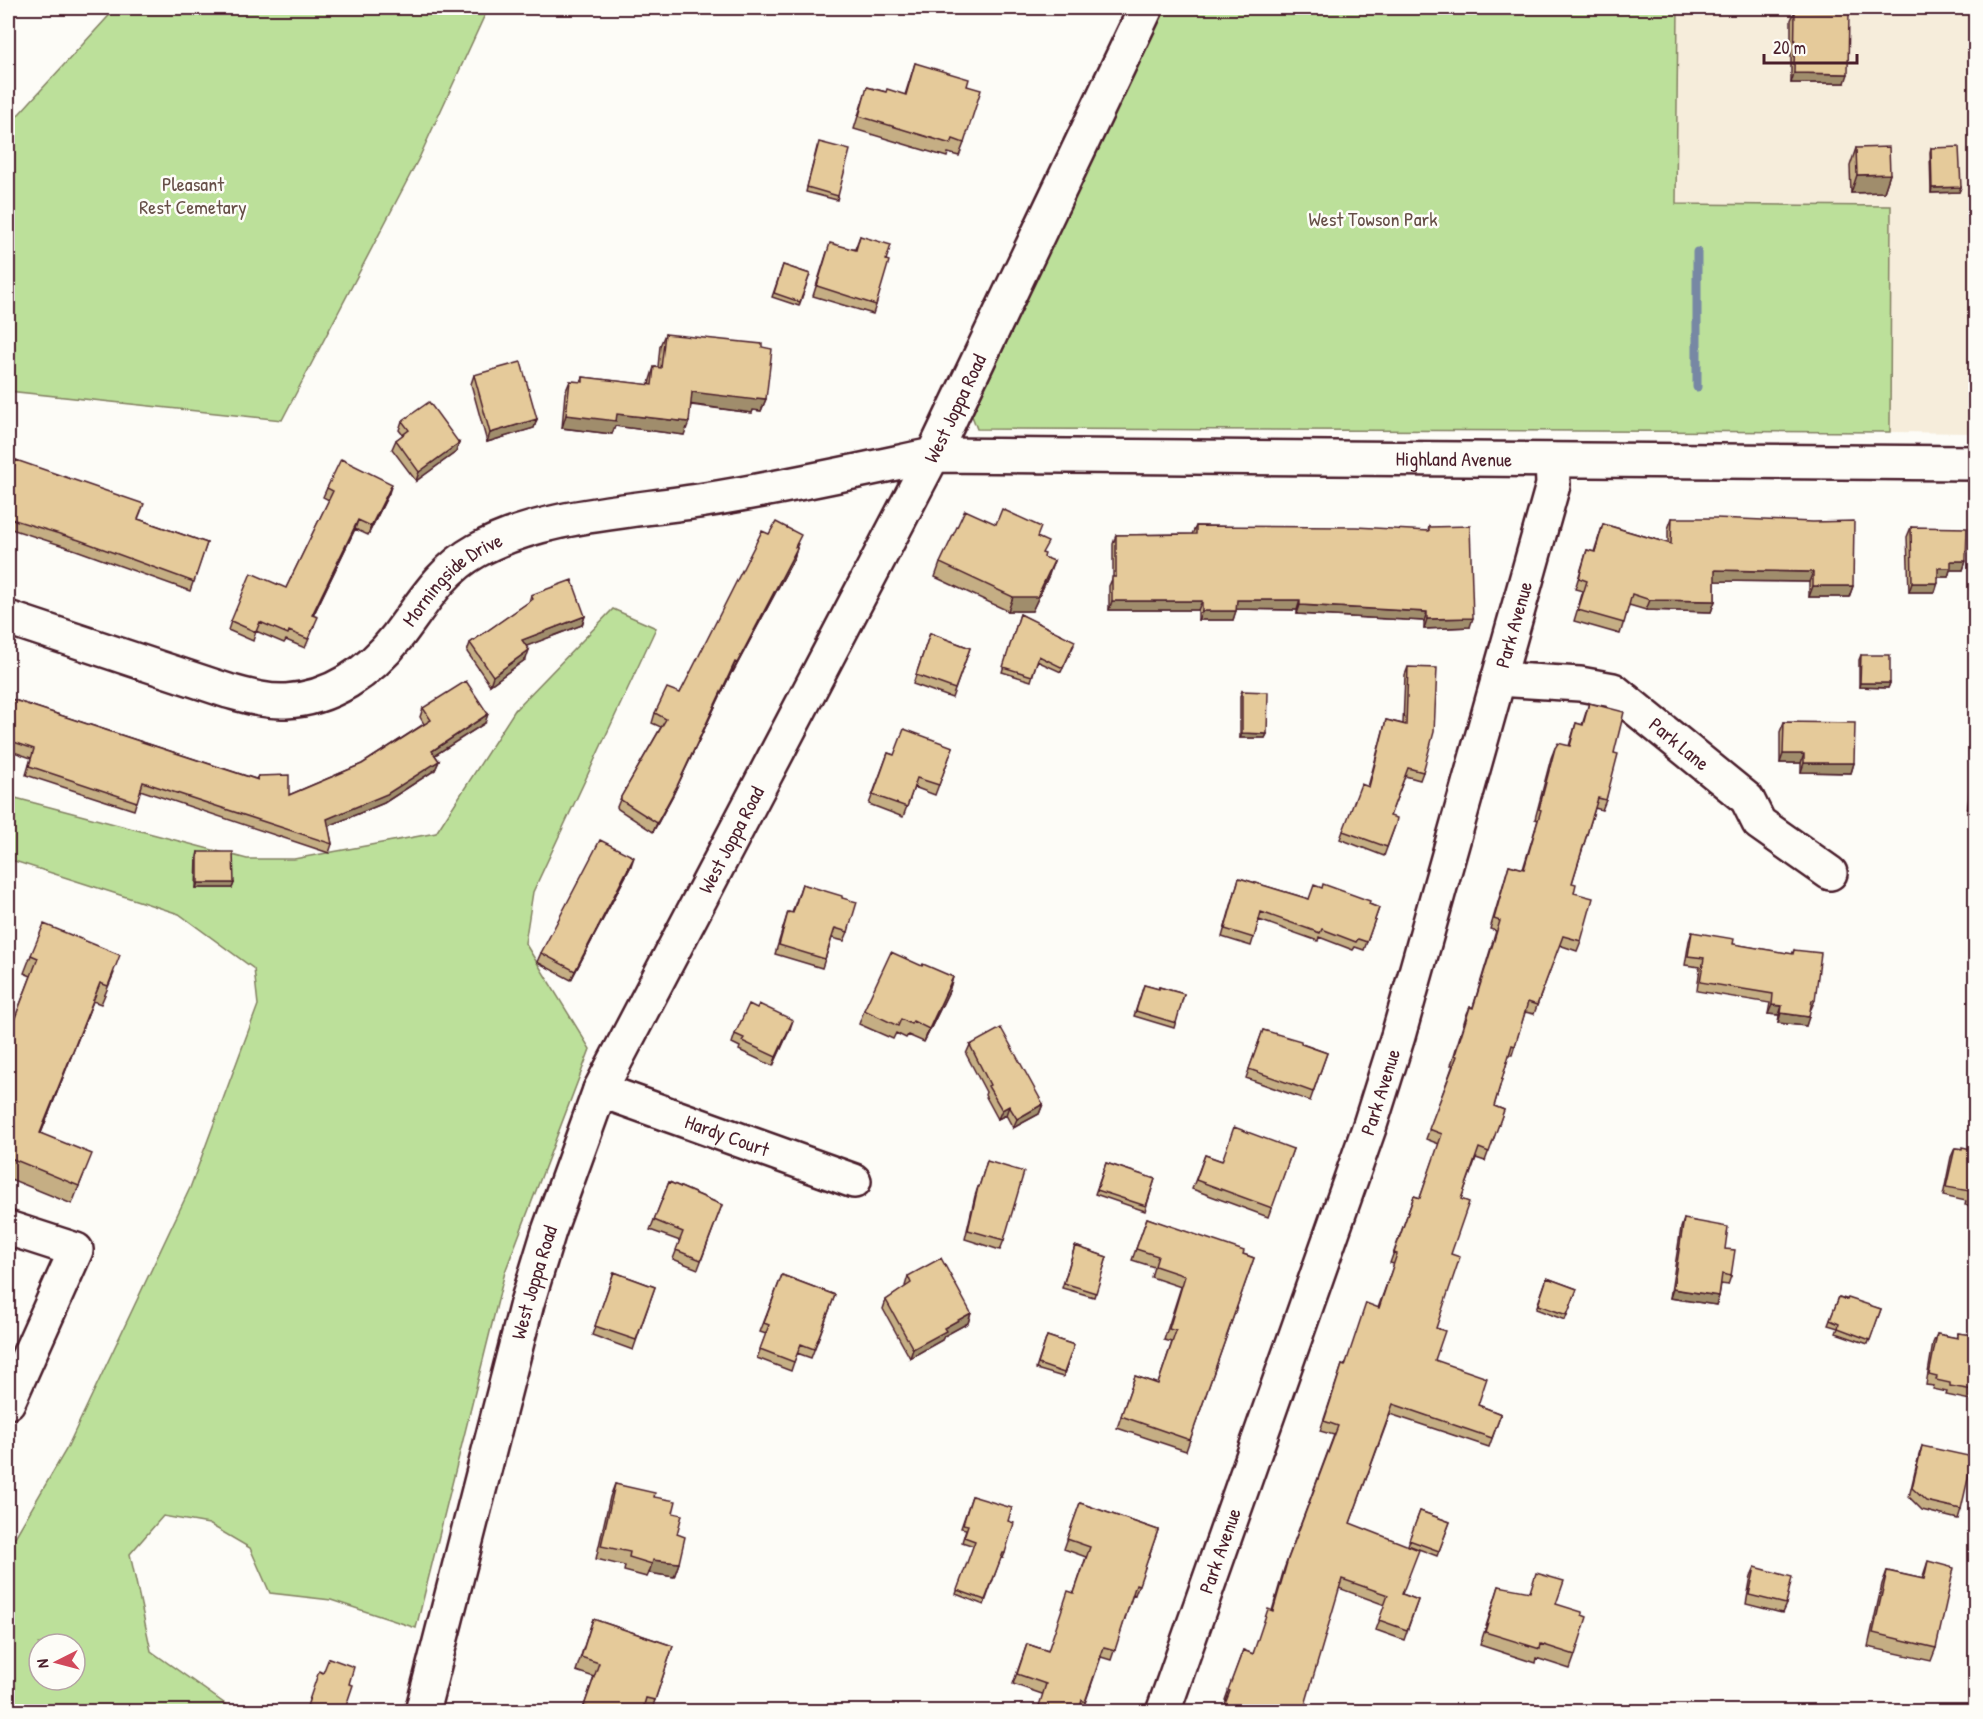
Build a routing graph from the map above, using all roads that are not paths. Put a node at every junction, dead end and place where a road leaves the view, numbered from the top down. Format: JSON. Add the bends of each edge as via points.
{"nodes":[{"id":1,"x":1146,"y":8,"type":"edge"},
{"id":2,"x":933,"y":455,"type":"junction"},
{"id":3,"x":1552,"y":460,"type":"junction"},
{"id":4,"x":1976,"y":462,"type":"edge"},
{"id":5,"x":8,"y":618,"type":"edge"},
{"id":6,"x":1498,"y":679,"type":"junction"},
{"id":7,"x":1830,"y":873,"type":"dead end"},
{"id":8,"x":600,"y":1090,"type":"junction"},
{"id":9,"x":854,"y":1181,"type":"dead end"},
{"id":10,"x":8,"y":1228,"type":"edge"},
{"id":11,"x":8,"y":1402,"type":"edge"},
{"id":12,"x":422,"y":1712,"type":"edge"},
{"id":13,"x":1162,"y":1712,"type":"edge"}],
"edges":[{"from":1,"to":2,"type":"street","name":"West Joppa Road"},
{"from":2,"to":3,"type":"street","name":"Highland Avenue"},
{"from":2,"to":5,"type":"street","name":"Morningside Drive","via":[[769,490],[582,518],[510,535],[474,552],[442,576],[395,639],[367,668],[344,685],[315,697],[260,700]]},
{"from":2,"to":8,"type":"street","name":"West Joppa Road"},
{"from":3,"to":4,"type":"street","name":"Highland Avenue"},
{"from":3,"to":6,"type":"street","name":"Park Avenue","via":[[1553,485]]},
{"from":6,"to":7,"type":"street","name":"Park Lane","via":[[1613,690],[1747,799],[1759,823]]},
{"from":6,"to":13,"type":"street","name":"Park Avenue","via":[[1369,1128]]},
{"from":8,"to":9,"type":"street","name":"Hardy Court"},
{"from":8,"to":12,"type":"street","name":"West Joppa Road","via":[[527,1303]]},
{"from":10,"to":11,"type":"street","via":[[76,1250]]}]}
